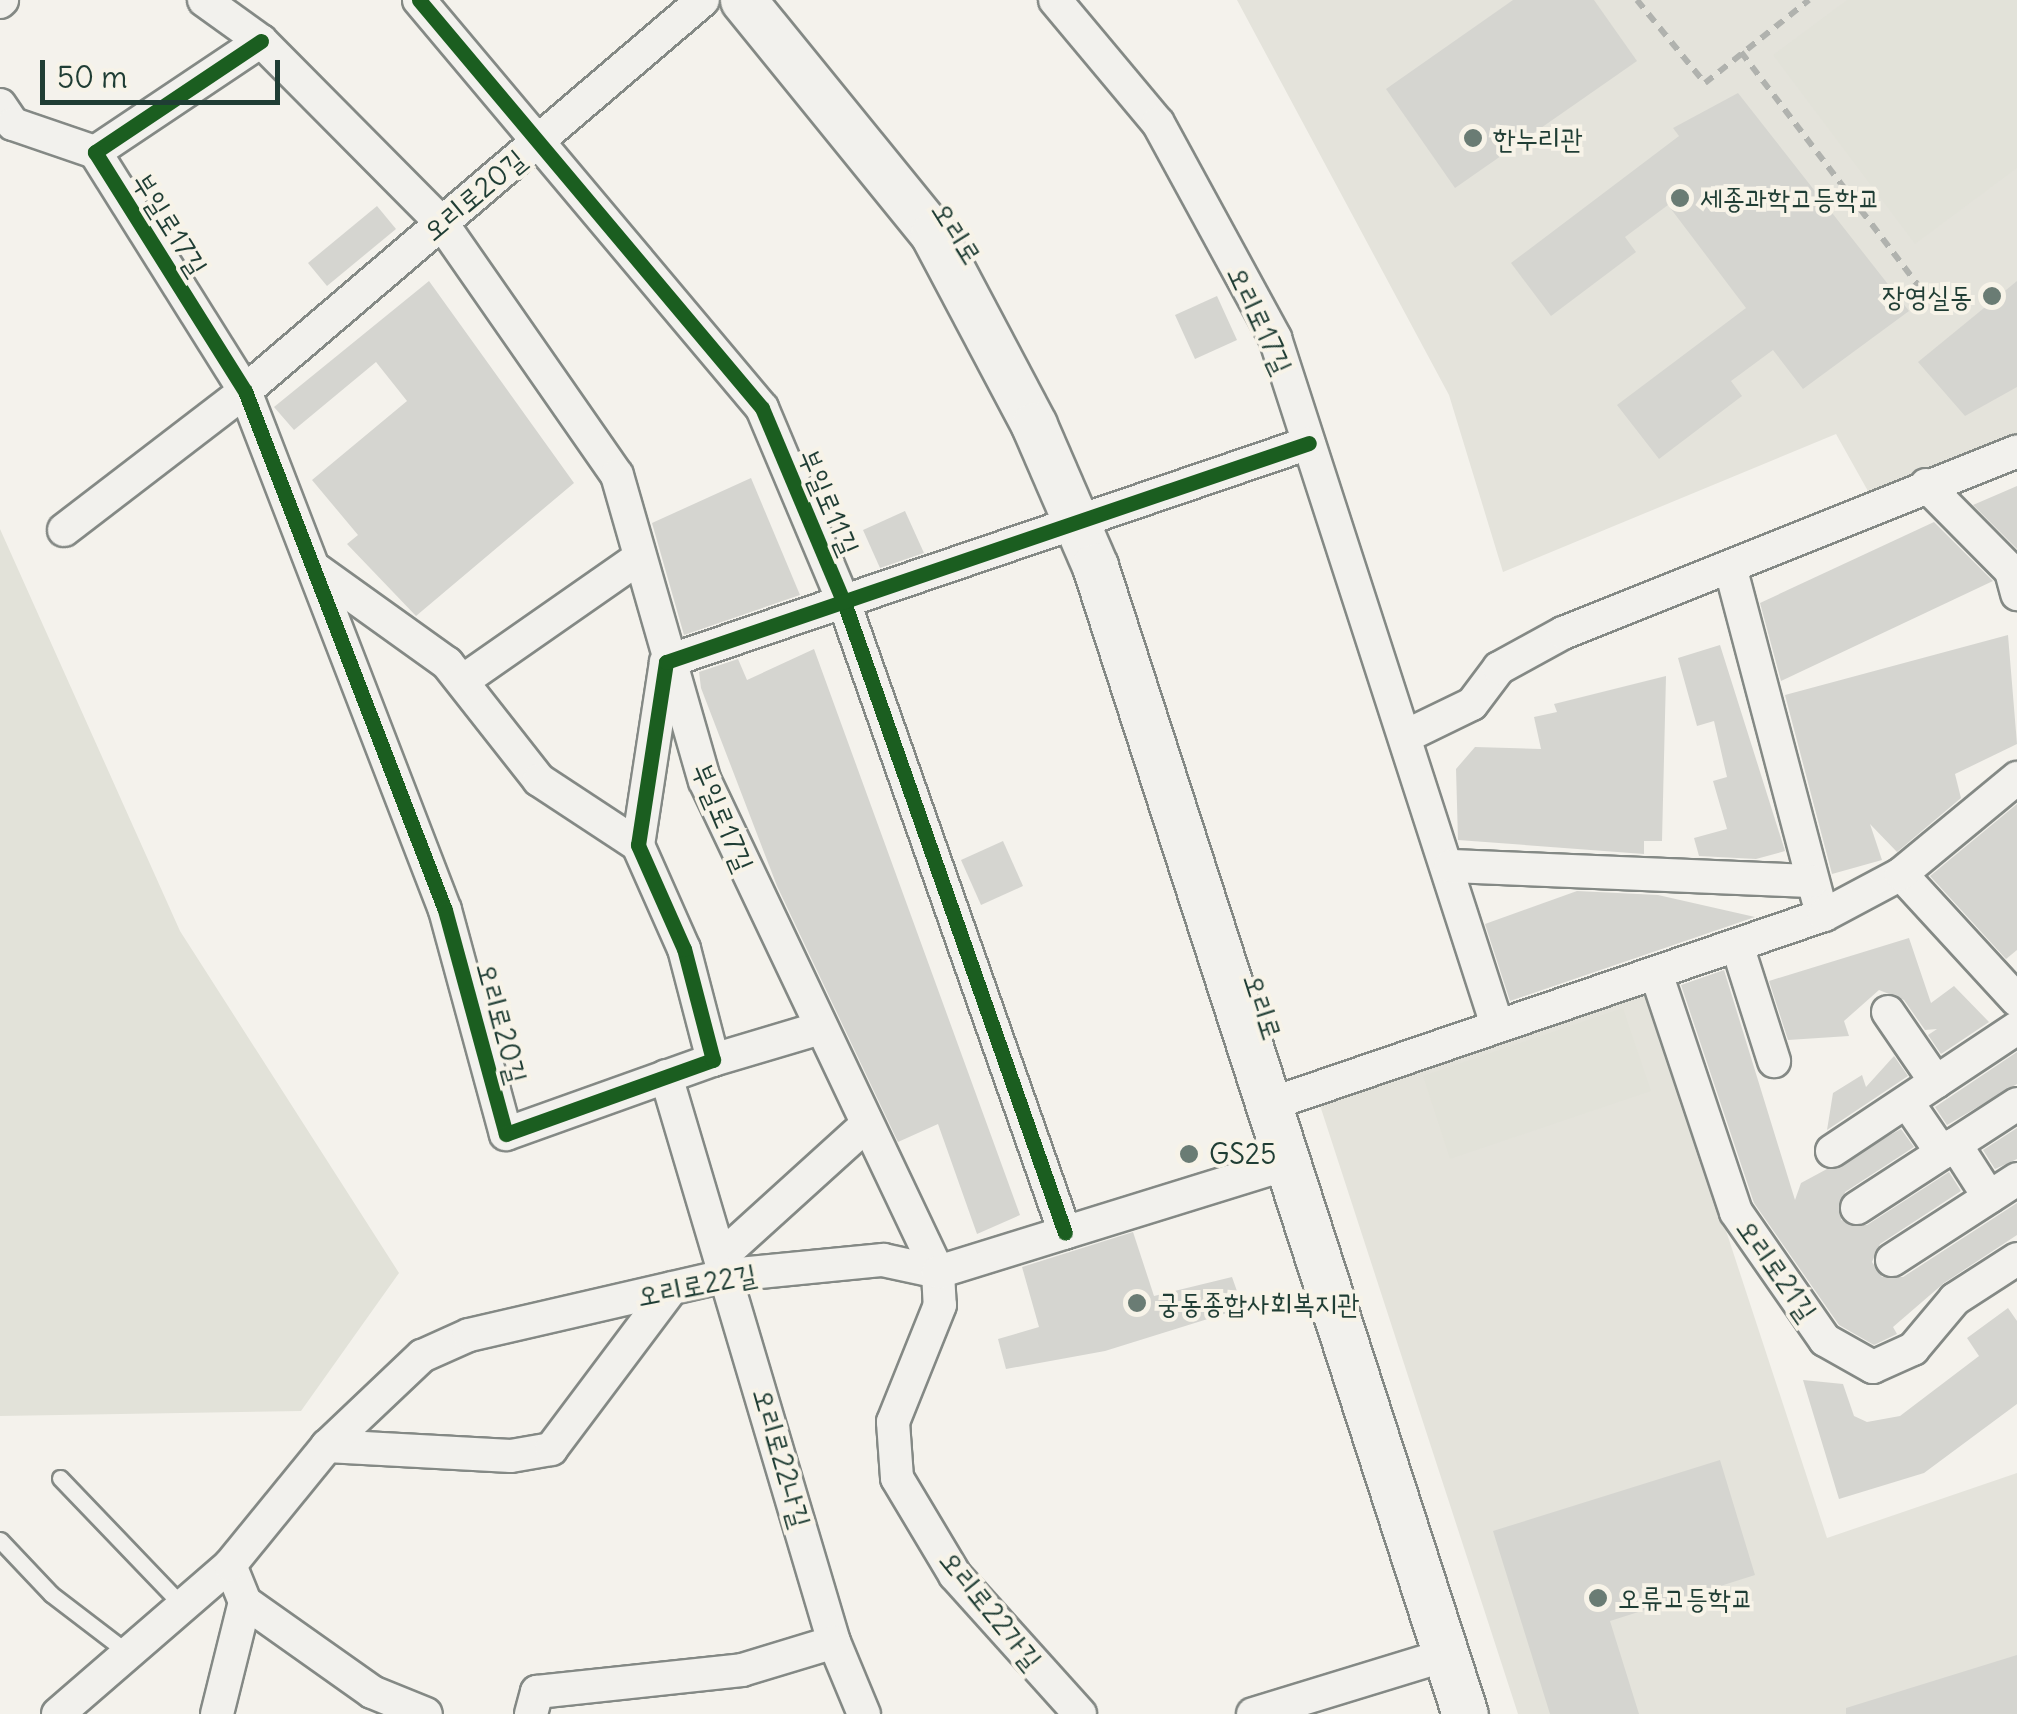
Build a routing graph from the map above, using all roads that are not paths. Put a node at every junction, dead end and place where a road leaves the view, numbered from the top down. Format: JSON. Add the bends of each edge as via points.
{"nodes":[{"id":1,"x":204,"y":0,"type":"edge"},
{"id":2,"x":419,"y":0,"type":"edge"},
{"id":3,"x":703,"y":0,"type":"edge"},
{"id":4,"x":743,"y":0,"type":"edge"},
{"id":5,"x":1055,"y":0,"type":"edge"},
{"id":6,"x":261,"y":41,"type":"junction"},
{"id":7,"x":0,"y":105,"type":"edge"},
{"id":8,"x":538,"y":141,"type":"junction"},
{"id":9,"x":95,"y":152,"type":"junction"},
{"id":10,"x":441,"y":222,"type":"junction"},
{"id":11,"x":246,"y":390,"type":"junction"},
{"id":12,"x":1309,"y":443,"type":"junction"},
{"id":13,"x":2017,"y":451,"type":"edge"},
{"id":14,"x":1926,"y":485,"type":"junction"},
{"id":15,"x":1078,"y":526,"type":"junction"},
{"id":16,"x":64,"y":530,"type":"dead end"},
{"id":17,"x":639,"y":558,"type":"junction"},
{"id":18,"x":317,"y":570,"type":"junction"},
{"id":19,"x":1731,"y":570,"type":"junction"},
{"id":20,"x":2017,"y":594,"type":"edge"},
{"id":21,"x":845,"y":606,"type":"junction"},
{"id":22,"x":666,"y":662,"type":"junction"},
{"id":23,"x":464,"y":680,"type":"junction"},
{"id":24,"x":1406,"y":736,"type":"junction"},
{"id":25,"x":2017,"y":778,"type":"edge"},
{"id":26,"x":638,"y":844,"type":"junction"},
{"id":27,"x":1450,"y":866,"type":"junction"},
{"id":28,"x":1901,"y":874,"type":"junction"},
{"id":29,"x":1812,"y":882,"type":"junction"},
{"id":30,"x":1824,"y":915,"type":"junction"},
{"id":31,"x":1737,"y":945,"type":"junction"},
{"id":32,"x":1656,"y":972,"type":"junction"},
{"id":33,"x":2017,"y":1000,"type":"edge"},
{"id":34,"x":1888,"y":1012,"type":"dead end"},
{"id":35,"x":1498,"y":1025,"type":"junction"},
{"id":36,"x":2017,"y":1028,"type":"edge"},
{"id":37,"x":817,"y":1029,"type":"junction"},
{"id":38,"x":714,"y":1060,"type":"junction"},
{"id":39,"x":1774,"y":1061,"type":"dead end"},
{"id":40,"x":666,"y":1076,"type":"junction"},
{"id":41,"x":1936,"y":1082,"type":"junction"},
{"id":42,"x":1906,"y":1102,"type":"junction"},
{"id":43,"x":2017,"y":1104,"type":"edge"},
{"id":44,"x":1268,"y":1105,"type":"junction"},
{"id":45,"x":864,"y":1127,"type":"junction"},
{"id":46,"x":1948,"y":1149,"type":"junction"},
{"id":47,"x":1832,"y":1151,"type":"dead end"},
{"id":48,"x":1287,"y":1164,"type":"junction"},
{"id":49,"x":2003,"y":1188,"type":"edge"},
{"id":50,"x":1857,"y":1208,"type":"dead end"},
{"id":51,"x":1065,"y":1233,"type":"junction"},
{"id":52,"x":2017,"y":1259,"type":"edge"},
{"id":53,"x":1892,"y":1260,"type":"dead end"},
{"id":54,"x":726,"y":1265,"type":"junction"},
{"id":55,"x":938,"y":1272,"type":"junction"},
{"id":56,"x":672,"y":1288,"type":"junction"},
{"id":57,"x":327,"y":1446,"type":"junction"},
{"id":58,"x":60,"y":1478,"type":"dead end"},
{"id":59,"x":0,"y":1540,"type":"edge"},
{"id":60,"x":230,"y":1565,"type":"junction"},
{"id":61,"x":179,"y":1602,"type":"junction"},
{"id":62,"x":245,"y":1602,"type":"junction"},
{"id":63,"x":834,"y":1642,"type":"junction"},
{"id":64,"x":123,"y":1649,"type":"junction"},
{"id":65,"x":1446,"y":1655,"type":"junction"},
{"id":66,"x":58,"y":1714,"type":"edge"},
{"id":67,"x":218,"y":1714,"type":"edge"},
{"id":68,"x":426,"y":1714,"type":"edge"},
{"id":69,"x":531,"y":1714,"type":"edge"},
{"id":70,"x":864,"y":1714,"type":"edge"},
{"id":71,"x":1080,"y":1714,"type":"edge"},
{"id":72,"x":1253,"y":1714,"type":"edge"},
{"id":73,"x":1466,"y":1714,"type":"edge"}],
"edges":[{"from":1,"to":6,"type":"street","name":"부일로17길"},
{"from":2,"to":8,"type":"street","name":"부일로11길"},
{"from":3,"to":8,"type":"street","name":"오리로20길"},
{"from":4,"to":15,"type":"main road","name":"오리로","via":[[933,234]]},
{"from":5,"to":12,"type":"street","name":"오리로17길","via":[[1158,123],[1275,338]]},
{"from":6,"to":9,"type":"street"},
{"from":6,"to":10,"type":"street","name":"부일로17길"},
{"from":7,"to":9,"type":"street","via":[[13,124]]},
{"from":8,"to":10,"type":"street","name":"오리로20길"},
{"from":8,"to":21,"type":"street","name":"부일로11길","via":[[762,408]]},
{"from":9,"to":11,"type":"street","name":"부일로17길"},
{"from":10,"to":11,"type":"street","name":"오리로20길"},
{"from":10,"to":17,"type":"street","name":"부일로17길","via":[[618,474]]},
{"from":11,"to":16,"type":"street","name":"오리로20길"},
{"from":11,"to":18,"type":"street","name":"오리로20길"},
{"from":12,"to":15,"type":"street"},
{"from":12,"to":24,"type":"street","name":"오리로17길"},
{"from":13,"to":14,"type":"street"},
{"from":14,"to":19,"type":"street"},
{"from":14,"to":20,"type":"street","via":[[2011,571]]},
{"from":15,"to":21,"type":"street"},
{"from":15,"to":44,"type":"main road","name":"오리로"},
{"from":17,"to":22,"type":"street","name":"부일로17길"},
{"from":17,"to":23,"type":"street"},
{"from":18,"to":23,"type":"street"},
{"from":18,"to":40,"type":"street","name":"오리로20길","via":[[445,910],[506,1134]]},
{"from":19,"to":24,"type":"street","via":[[1563,634],[1498,668],[1472,704]]},
{"from":19,"to":29,"type":"street"},
{"from":21,"to":22,"type":"street"},
{"from":21,"to":51,"type":"street","name":"부일로11길"},
{"from":22,"to":26,"type":"street"},
{"from":22,"to":37,"type":"street","name":"부일로17길","via":[[706,782]]},
{"from":23,"to":26,"type":"street","via":[[538,780]]},
{"from":24,"to":27,"type":"street","name":"오리로17길"},
{"from":25,"to":28,"type":"street"},
{"from":26,"to":38,"type":"street","via":[[684,949]]},
{"from":27,"to":29,"type":"street"},
{"from":27,"to":35,"type":"street","name":"오리로17길"},
{"from":28,"to":30,"type":"street"},
{"from":28,"to":33,"type":"street"},
{"from":29,"to":30,"type":"street"},
{"from":30,"to":31,"type":"street"},
{"from":31,"to":32,"type":"street"},
{"from":31,"to":39,"type":"street"},
{"from":32,"to":35,"type":"street"},
{"from":32,"to":52,"type":"street","name":"오리로21길","via":[[1736,1212],[1825,1340],[1872,1367],[1913,1348],[1955,1299]]},
{"from":34,"to":41,"type":"street"},
{"from":35,"to":44,"type":"street"},
{"from":36,"to":41,"type":"street"},
{"from":37,"to":38,"type":"street","name":"오리로20길"},
{"from":37,"to":45,"type":"street","name":"부일로17길"},
{"from":38,"to":40,"type":"street","name":"오리로20길"},
{"from":40,"to":54,"type":"street","name":"오리로22나길"},
{"from":41,"to":42,"type":"street"},
{"from":42,"to":46,"type":"street"},
{"from":42,"to":47,"type":"street"},
{"from":43,"to":46,"type":"street"},
{"from":44,"to":48,"type":"main road","name":"오리로"},
{"from":45,"to":54,"type":"street"},
{"from":45,"to":55,"type":"street","name":"부일로17길"},
{"from":46,"to":49,"type":"street"},
{"from":46,"to":50,"type":"street"},
{"from":48,"to":51,"type":"street","name":"오리로22길"},
{"from":48,"to":65,"type":"main road","name":"오리로"},
{"from":49,"to":53,"type":"street"},
{"from":51,"to":55,"type":"street","name":"오리로22길"},
{"from":54,"to":55,"type":"street","name":"오리로22길","via":[[883,1260]]},
{"from":54,"to":56,"type":"street","name":"오리로22길"},
{"from":54,"to":63,"type":"street","name":"오리로22나길"},
{"from":55,"to":71,"type":"street","name":"오리로22가길","via":[[940,1305],[893,1422],[897,1478],[956,1576]]},
{"from":56,"to":57,"type":"street","name":"오리로22길","via":[[470,1334],[422,1356]]},
{"from":56,"to":57,"type":"street","via":[[551,1448],[511,1456]]},
{"from":57,"to":60,"type":"street","name":"오리로22길"},
{"from":58,"to":61,"type":"lane"},
{"from":59,"to":64,"type":"lane","via":[[50,1594]]},
{"from":60,"to":61,"type":"street","name":"오리로22길"},
{"from":60,"to":62,"type":"street"},
{"from":61,"to":64,"type":"street","name":"오리로22길"},
{"from":62,"to":67,"type":"street"},
{"from":62,"to":68,"type":"street","via":[[372,1692]]},
{"from":63,"to":69,"type":"street","via":[[742,1670],[537,1692]]},
{"from":63,"to":70,"type":"street","name":"오리로22나길"},
{"from":64,"to":66,"type":"street","name":"오리로22길"},
{"from":65,"to":72,"type":"street"},
{"from":65,"to":73,"type":"main road","name":"오리로"}]}
